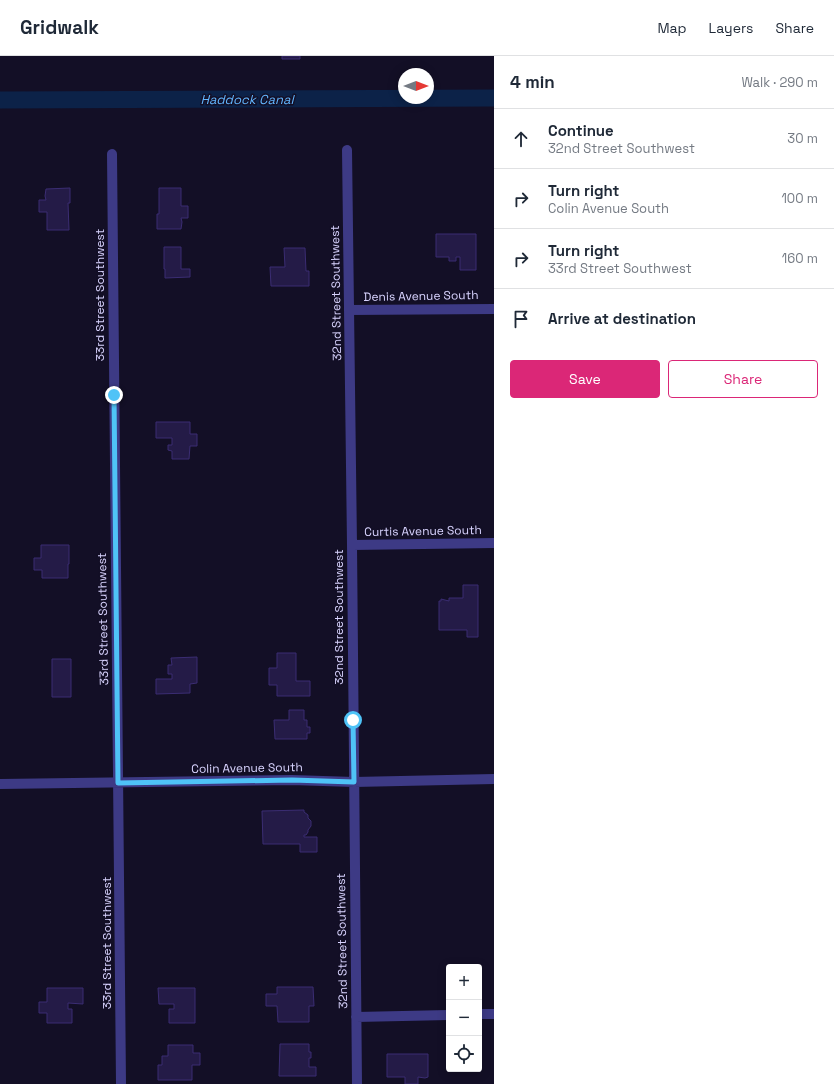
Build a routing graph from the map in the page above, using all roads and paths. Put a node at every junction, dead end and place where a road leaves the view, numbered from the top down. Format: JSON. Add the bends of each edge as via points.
{"nodes":[{"id":1,"x":347,"y":150,"type":"dead end"},
{"id":2,"x":112,"y":154,"type":"dead end"},
{"id":3,"x":494,"y":309,"type":"edge"},
{"id":4,"x":349,"y":310,"type":"junction"},
{"id":5,"x":494,"y":543,"type":"edge"},
{"id":6,"x":352,"y":545,"type":"junction"},
{"id":7,"x":494,"y":779,"type":"edge"},
{"id":8,"x":354,"y":782,"type":"junction"},
{"id":9,"x":118,"y":783,"type":"junction"},
{"id":10,"x":0,"y":784,"type":"edge"},
{"id":11,"x":482,"y":1014,"type":"edge"},
{"id":12,"x":494,"y":1014,"type":"edge"},
{"id":13,"x":446,"y":1015,"type":"edge"},
{"id":14,"x":356,"y":1017,"type":"junction"},
{"id":15,"x":121,"y":1084,"type":"edge"},
{"id":16,"x":357,"y":1084,"type":"edge"}],
"edges":[{"from":1,"to":4,"type":"street","name":"32nd Street Southwest"},
{"from":2,"to":9,"type":"street","name":"33rd Street Southwest"},
{"from":3,"to":4,"type":"street","name":"Denis Avenue South"},
{"from":4,"to":6,"type":"street","name":"32nd Street Southwest"},
{"from":5,"to":6,"type":"street","name":"Curtis Avenue South"},
{"from":6,"to":8,"type":"street","name":"32nd Street Southwest"},
{"from":7,"to":8,"type":"street","name":"Colin Avenue South"},
{"from":8,"to":9,"type":"street","name":"Colin Avenue South","via":[[292,780]]},
{"from":8,"to":14,"type":"street","name":"32nd Street Southwest"},
{"from":9,"to":10,"type":"street","name":"Colin Avenue South"},
{"from":9,"to":15,"type":"street","name":"33rd Street Southwest"},
{"from":11,"to":12,"type":"street"},
{"from":13,"to":14,"type":"street"},
{"from":14,"to":16,"type":"street","name":"32nd Street Southwest"}]}
